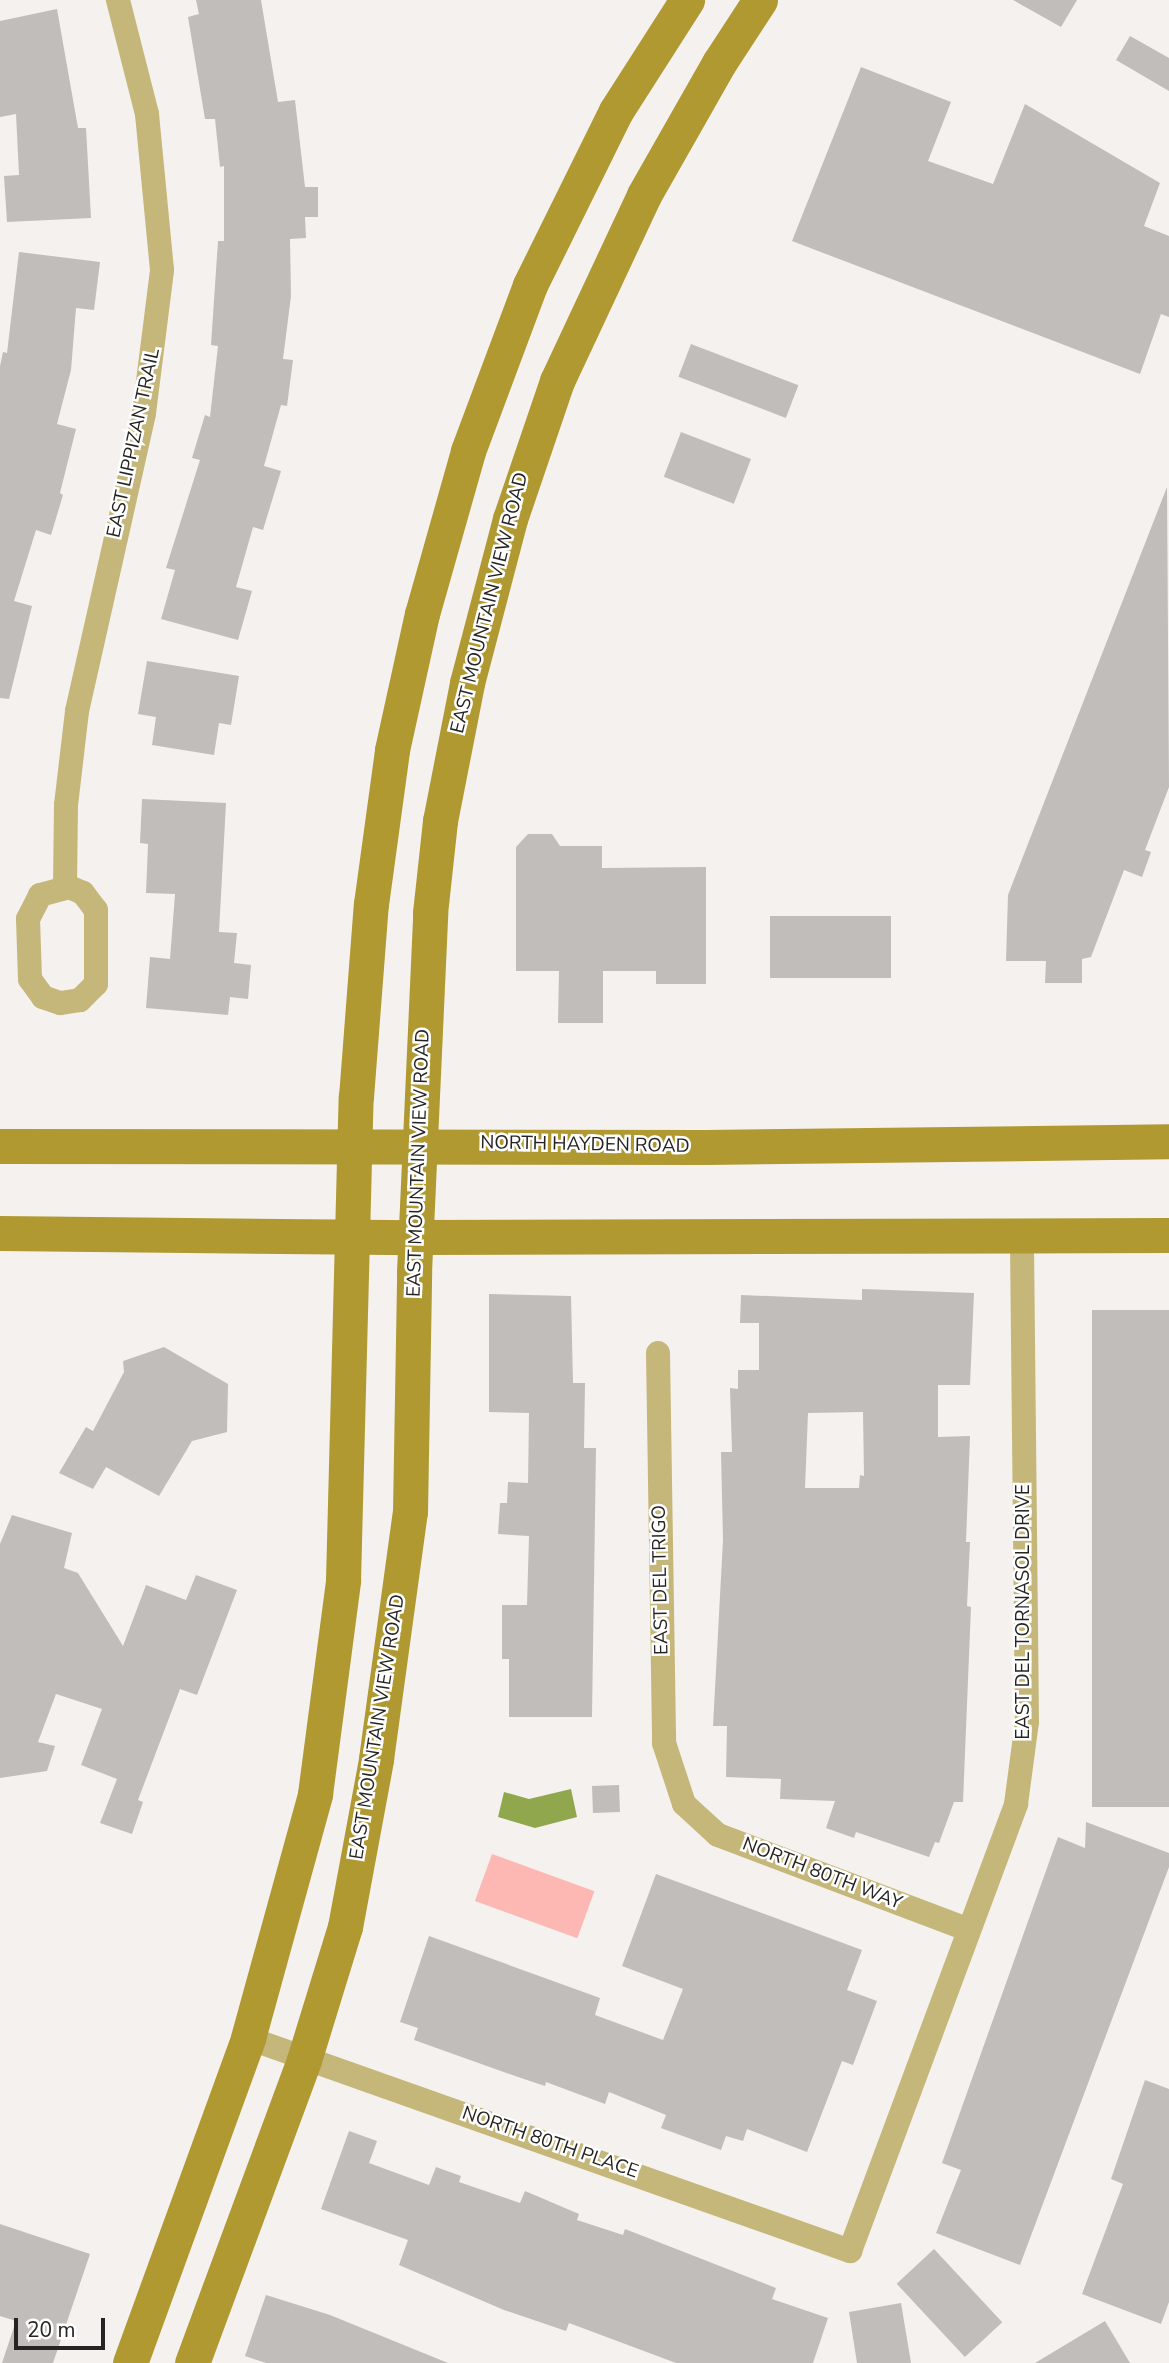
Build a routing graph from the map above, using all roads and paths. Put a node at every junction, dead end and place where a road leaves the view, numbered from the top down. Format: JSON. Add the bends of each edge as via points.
{"nodes":[{"id":1,"x":118,"y":0,"type":"edge"},
{"id":2,"x":687,"y":0,"type":"edge"},
{"id":3,"x":760,"y":0,"type":"edge"},
{"id":4,"x":65,"y":887,"type":"junction"},
{"id":5,"x":1169,"y":1141,"type":"edge"},
{"id":6,"x":418,"y":1144,"type":"junction"},
{"id":7,"x":355,"y":1145,"type":"junction"},
{"id":8,"x":0,"y":1146,"type":"edge"},
{"id":9,"x":0,"y":1233,"type":"edge"},
{"id":10,"x":1169,"y":1235,"type":"edge"},
{"id":11,"x":354,"y":1237,"type":"junction"},
{"id":12,"x":416,"y":1237,"type":"junction"},
{"id":13,"x":1022,"y":1237,"type":"junction"},
{"id":14,"x":658,"y":1353,"type":"dead end"},
{"id":15,"x":684,"y":1804,"type":"joint"},
{"id":16,"x":969,"y":1930,"type":"junction"},
{"id":17,"x":248,"y":2038,"type":"junction"},
{"id":18,"x":304,"y":2060,"type":"junction"},
{"id":19,"x":850,"y":2251,"type":"joint"},
{"id":20,"x":130,"y":2363,"type":"edge"},
{"id":21,"x":192,"y":2363,"type":"edge"}],
"edges":[{"from":1,"to":4,"type":"street","name":"EAST LIPPIZAN TRAIL","via":[[147,114],[162,270],[144,413],[77,711],[66,805]]},
{"from":2,"to":7,"type":"main road","via":[[616,111],[530,285],[458,487],[422,614],[383,807],[371,904]]},
{"from":3,"to":6,"type":"main road","name":"EAST MOUNTAIN VIEW ROAD","via":[[719,63],[625,234],[557,381],[513,507],[467,683],[440,821],[430,913]]},
{"from":4,"to":4,"type":"street","via":[[40,895],[28,919],[30,979],[43,997],[60,1003],[80,999],[96,984],[98,925],[91,900]]},
{"from":5,"to":6,"type":"main road","name":"NORTH HAYDEN ROAD","via":[[719,1147]]},
{"from":6,"to":7,"type":"main road","name":"NORTH HAYDEN ROAD"},
{"from":6,"to":12,"type":"main road","name":"EAST MOUNTAIN VIEW ROAD"},
{"from":7,"to":8,"type":"main road","name":"NORTH HAYDEN ROAD"},
{"from":7,"to":11,"type":"main road"},
{"from":9,"to":11,"type":"main road"},
{"from":10,"to":13,"type":"main road"},
{"from":11,"to":12,"type":"main road"},
{"from":11,"to":17,"type":"main road","via":[[343,1580],[315,1794]]},
{"from":12,"to":13,"type":"main road"},
{"from":12,"to":18,"type":"main road","name":"EAST MOUNTAIN VIEW ROAD","via":[[411,1512],[376,1759],[345,1927]]},
{"from":13,"to":16,"type":"street","name":"EAST DEL TORNASOL DRIVE","via":[[1027,1722],[1016,1804]]},
{"from":14,"to":15,"type":"street","name":"EAST DEL TRIGO","via":[[664,1743]]},
{"from":15,"to":16,"type":"street","name":"NORTH 80TH WAY","via":[[719,1835]]},
{"from":16,"to":19,"type":"street","name":"EAST DEL TORNASOL DRIVE"},
{"from":17,"to":18,"type":"street","name":"NORTH 80TH PLACE"},
{"from":17,"to":20,"type":"main road"},
{"from":18,"to":19,"type":"street","name":"NORTH 80TH PLACE"},
{"from":18,"to":21,"type":"main road","name":"EAST MOUNTAIN VIEW ROAD"}]}
